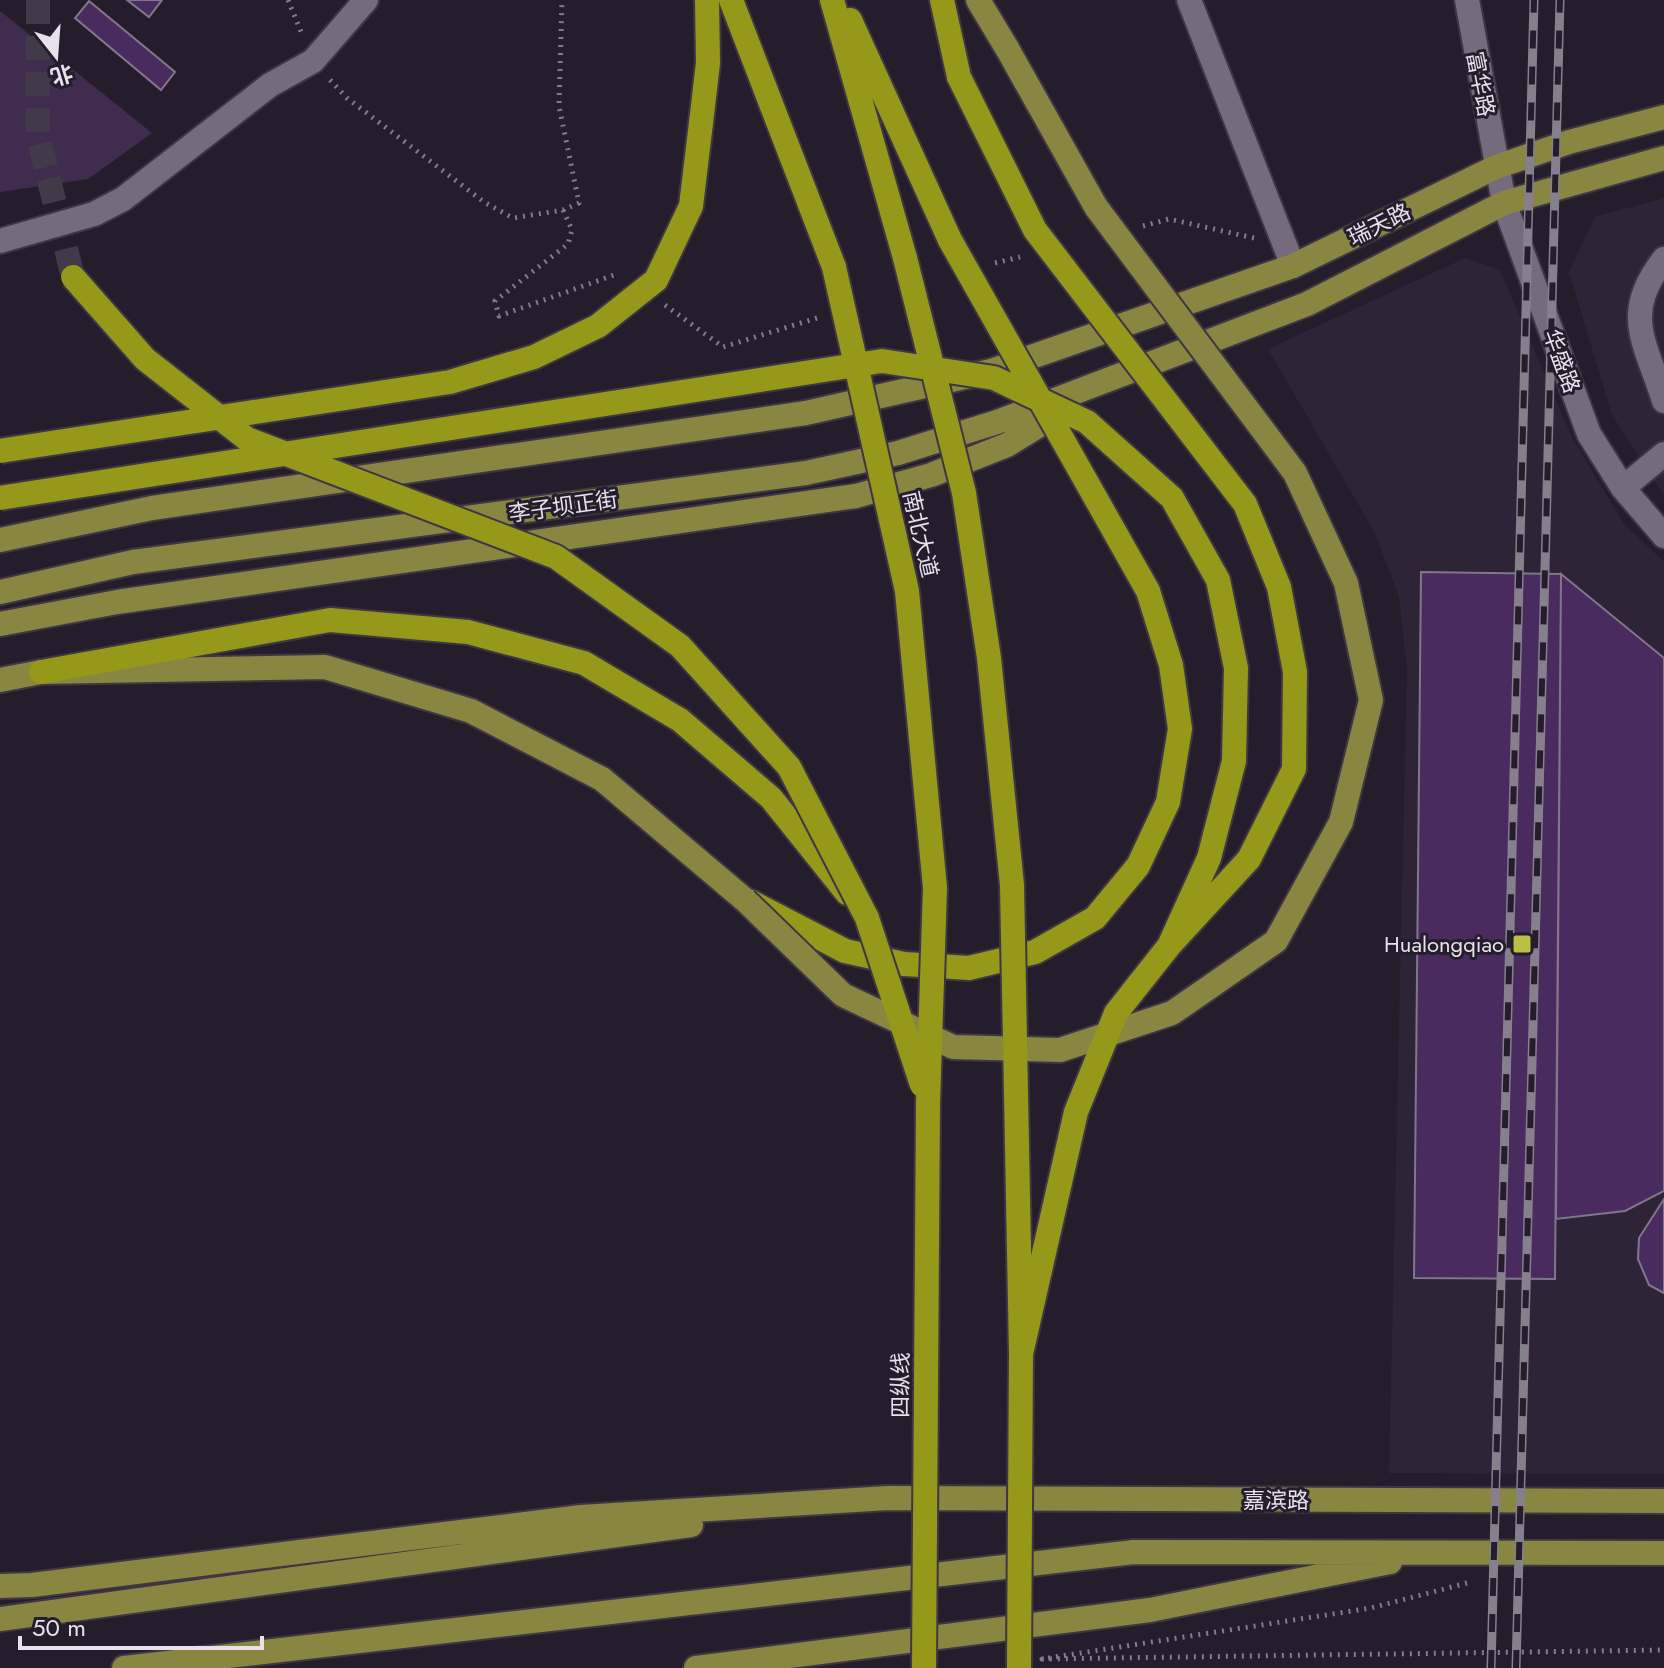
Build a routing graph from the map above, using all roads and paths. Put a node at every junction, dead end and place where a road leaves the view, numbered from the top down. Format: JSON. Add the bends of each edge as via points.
{"nodes":[{"id":1,"x":366,"y":0,"type":"edge"},
{"id":2,"x":562,"y":0,"type":"edge"},
{"id":3,"x":707,"y":0,"type":"edge"},
{"id":4,"x":731,"y":0,"type":"edge"},
{"id":5,"x":832,"y":0,"type":"edge"},
{"id":6,"x":841,"y":0,"type":"edge"},
{"id":7,"x":942,"y":0,"type":"edge"},
{"id":8,"x":978,"y":0,"type":"edge"},
{"id":9,"x":1189,"y":0,"type":"edge"},
{"id":10,"x":1467,"y":0,"type":"edge"},
{"id":11,"x":347,"y":98,"type":"dead end"},
{"id":12,"x":1664,"y":117,"type":"edge"},
{"id":13,"x":1664,"y":158,"type":"edge"},
{"id":14,"x":1496,"y":167,"type":"junction"},
{"id":15,"x":1504,"y":203,"type":"junction"},
{"id":16,"x":563,"y":210,"type":"junction"},
{"id":17,"x":0,"y":241,"type":"edge"},
{"id":18,"x":1664,"y":259,"type":"edge"},
{"id":19,"x":1293,"y":266,"type":"junction"},
{"id":20,"x":620,"y":273,"type":"dead end"},
{"id":21,"x":73,"y":277,"type":"tunnel mouth"},
{"id":22,"x":658,"y":301,"type":"dead end"},
{"id":23,"x":723,"y":347,"type":"dead end"},
{"id":24,"x":1116,"y":377,"type":"junction"},
{"id":25,"x":1664,"y":401,"type":"edge"},
{"id":26,"x":0,"y":451,"type":"edge"},
{"id":27,"x":1664,"y":454,"type":"edge"},
{"id":28,"x":1623,"y":488,"type":"junction"},
{"id":29,"x":0,"y":498,"type":"edge"},
{"id":30,"x":1664,"y":536,"type":"edge"},
{"id":31,"x":0,"y":540,"type":"edge"},
{"id":32,"x":0,"y":592,"type":"edge"},
{"id":33,"x":0,"y":624,"type":"edge"},
{"id":34,"x":41,"y":672,"type":"junction"},
{"id":35,"x":0,"y":680,"type":"edge"},
{"id":36,"x":745,"y":900,"type":"junction"},
{"id":37,"x":867,"y":918,"type":"junction"},
{"id":38,"x":1169,"y":946,"type":"junction"},
{"id":39,"x":928,"y":1103,"type":"junction"},
{"id":40,"x":1021,"y":1354,"type":"junction"},
{"id":41,"x":888,"y":1498,"type":"junction"},
{"id":42,"x":1664,"y":1501,"type":"edge"},
{"id":43,"x":1444,"y":1551,"type":"junction"},
{"id":44,"x":1664,"y":1553,"type":"edge"},
{"id":45,"x":1472,"y":1582,"type":"dead end"},
{"id":46,"x":0,"y":1586,"type":"edge"},
{"id":47,"x":0,"y":1619,"type":"edge"},
{"id":48,"x":1664,"y":1650,"type":"edge"},
{"id":49,"x":124,"y":1668,"type":"edge"},
{"id":50,"x":696,"y":1668,"type":"edge"},
{"id":51,"x":924,"y":1668,"type":"edge"},
{"id":52,"x":1019,"y":1668,"type":"edge"}],
"edges":[{"from":1,"to":17,"type":"street","via":[[313,61],[270,85],[123,199],[94,214]]},
{"from":2,"to":16,"type":"path","via":[[559,106],[579,203]]},
{"from":3,"to":26,"type":"highway","bridge":true,"via":[[708,63],[691,206],[656,280],[598,326],[534,357],[450,382]]},
{"from":4,"to":39,"type":"highway","name":"南北大道","bridge":true,"via":[[834,267],[907,591],[935,888]]},
{"from":5,"to":40,"type":"highway","name":"南北大道","bridge":true,"via":[[964,493],[989,658],[1012,885]]},
{"from":6,"to":36,"type":"highway","bridge":true,"via":[[950,240],[1148,591],[1171,665],[1180,729],[1168,802],[1138,866],[1095,918],[1035,952],[969,968],[904,964],[845,951]]},
{"from":7,"to":38,"type":"highway","bridge":true,"via":[[959,77],[1035,230],[1245,504],[1279,587],[1295,672],[1294,769],[1249,859]]},
{"from":8,"to":36,"type":"main road","bridge":true,"via":[[1096,207],[1295,473],[1346,583],[1371,700],[1341,822],[1276,941],[1172,1013],[1060,1050],[953,1047],[843,995]]},
{"from":9,"to":19,"type":"street"},
{"from":10,"to":14,"type":"street","name":"富华路"},
{"from":11,"to":16,"type":"path","via":[[484,202],[513,218]]},
{"from":12,"to":14,"type":"main road","name":"瑞天路"},
{"from":13,"to":15,"type":"main road","name":"瑞天路"},
{"from":14,"to":15,"type":"street","name":"华盛路"},
{"from":14,"to":19,"type":"main road","name":"瑞天路"},
{"from":15,"to":24,"type":"main road","name":"瑞天路","via":[[1307,304]]},
{"from":15,"to":28,"type":"street","name":"华盛路","via":[[1589,434]]},
{"from":16,"to":20,"type":"path","via":[[572,230],[568,244],[495,301],[499,316]]},
{"from":18,"to":25,"type":"street","via":[[1640,297],[1639,319]]},
{"from":19,"to":31,"type":"main road","name":"瑞天路","via":[[991,371],[806,413],[152,508]]},
{"from":21,"to":37,"type":"highway","bridge":true,"via":[[145,359],[247,439],[556,557],[680,646],[789,767]]},
{"from":22,"to":23,"type":"path"},
{"from":24,"to":32,"type":"main road","name":"李子坝正街","via":[[898,453],[806,473],[133,562]]},
{"from":24,"to":33,"type":"main road","bridge":true,"via":[[1007,445],[931,475],[856,496],[117,602]]},
{"from":27,"to":28,"type":"street"},
{"from":28,"to":30,"type":"street","name":"华盛路"},
{"from":29,"to":38,"type":"highway","bridge":true,"via":[[882,361],[994,378],[1087,422],[1172,498],[1218,580],[1236,668],[1234,761],[1209,858]]},
{"from":34,"to":35,"type":"main road"},
{"from":34,"to":36,"type":"main road","via":[[325,667],[471,711],[602,779]]},
{"from":34,"to":37,"type":"highway","bridge":true,"via":[[330,620],[468,632],[584,663],[680,720],[771,798]]},
{"from":37,"to":39,"type":"highway","bridge":true},
{"from":38,"to":40,"type":"highway","bridge":true,"via":[[1116,1013],[1076,1112]]},
{"from":39,"to":51,"type":"highway","name":"四纵线","bridge":true},
{"from":40,"to":52,"type":"highway","bridge":true},
{"from":41,"to":42,"type":"main road","name":"嘉滨路"},
{"from":41,"to":46,"type":"main road","via":[[581,1517]]},
{"from":41,"to":47,"type":"main road"},
{"from":43,"to":44,"type":"main road"},
{"from":43,"to":49,"type":"main road","bridge":true,"via":[[1134,1552]]},
{"from":43,"to":50,"type":"main road","bridge":true,"via":[[1150,1610]]},
{"from":45,"to":48,"type":"path","via":[[1371,1608],[1042,1659]]}]}
